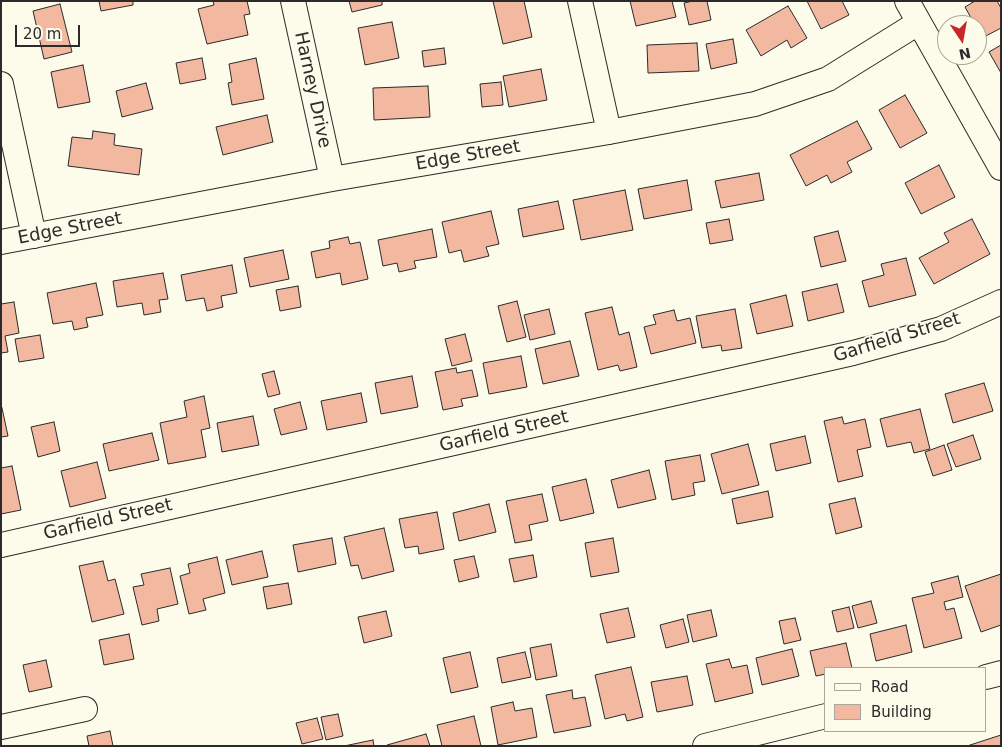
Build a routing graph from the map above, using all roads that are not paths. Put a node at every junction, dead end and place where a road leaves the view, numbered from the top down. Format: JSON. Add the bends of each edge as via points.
{"nodes":[{"id":1,"x":293,"y":1,"type":"edge"},
{"id":2,"x":580,"y":1,"type":"edge"},
{"id":3,"x":907,"y":1,"type":"edge"},
{"id":4,"x":918,"y":23,"type":"junction"},
{"id":5,"x":1,"y":84,"type":"edge"},
{"id":6,"x":610,"y":132,"type":"junction"},
{"id":7,"x":1001,"y":168,"type":"edge"},
{"id":8,"x":332,"y":179,"type":"junction"},
{"id":9,"x":34,"y":236,"type":"junction"},
{"id":10,"x":1,"y":242,"type":"edge"},
{"id":11,"x":1001,"y":302,"type":"edge"},
{"id":12,"x":1,"y":544,"type":"edge"},
{"id":13,"x":1001,"y":673,"type":"edge"},
{"id":14,"x":987,"y":677,"type":"edge"},
{"id":15,"x":85,"y":709,"type":"dead end"},
{"id":16,"x":824,"y":716,"type":"edge"},
{"id":17,"x":1,"y":727,"type":"edge"},
{"id":18,"x":705,"y":746,"type":"edge"}],
"edges":[{"from":1,"to":8,"type":"street","name":"Harney Drive"},
{"from":2,"to":6,"type":"street"},
{"from":3,"to":4,"type":"street"},
{"from":4,"to":6,"type":"street","name":"Edge Street","via":[[828,79],[755,104]]},
{"from":4,"to":7,"type":"street"},
{"from":5,"to":9,"type":"street"},
{"from":6,"to":8,"type":"street","name":"Edge Street"},
{"from":8,"to":9,"type":"street","name":"Edge Street"},
{"from":9,"to":10,"type":"street","name":"Edge Street"},
{"from":11,"to":12,"type":"street","name":"Garfield Street","via":[[941,329],[853,353]]},
{"from":13,"to":14,"type":"street"},
{"from":15,"to":17,"type":"street"},
{"from":16,"to":18,"type":"street"}]}
